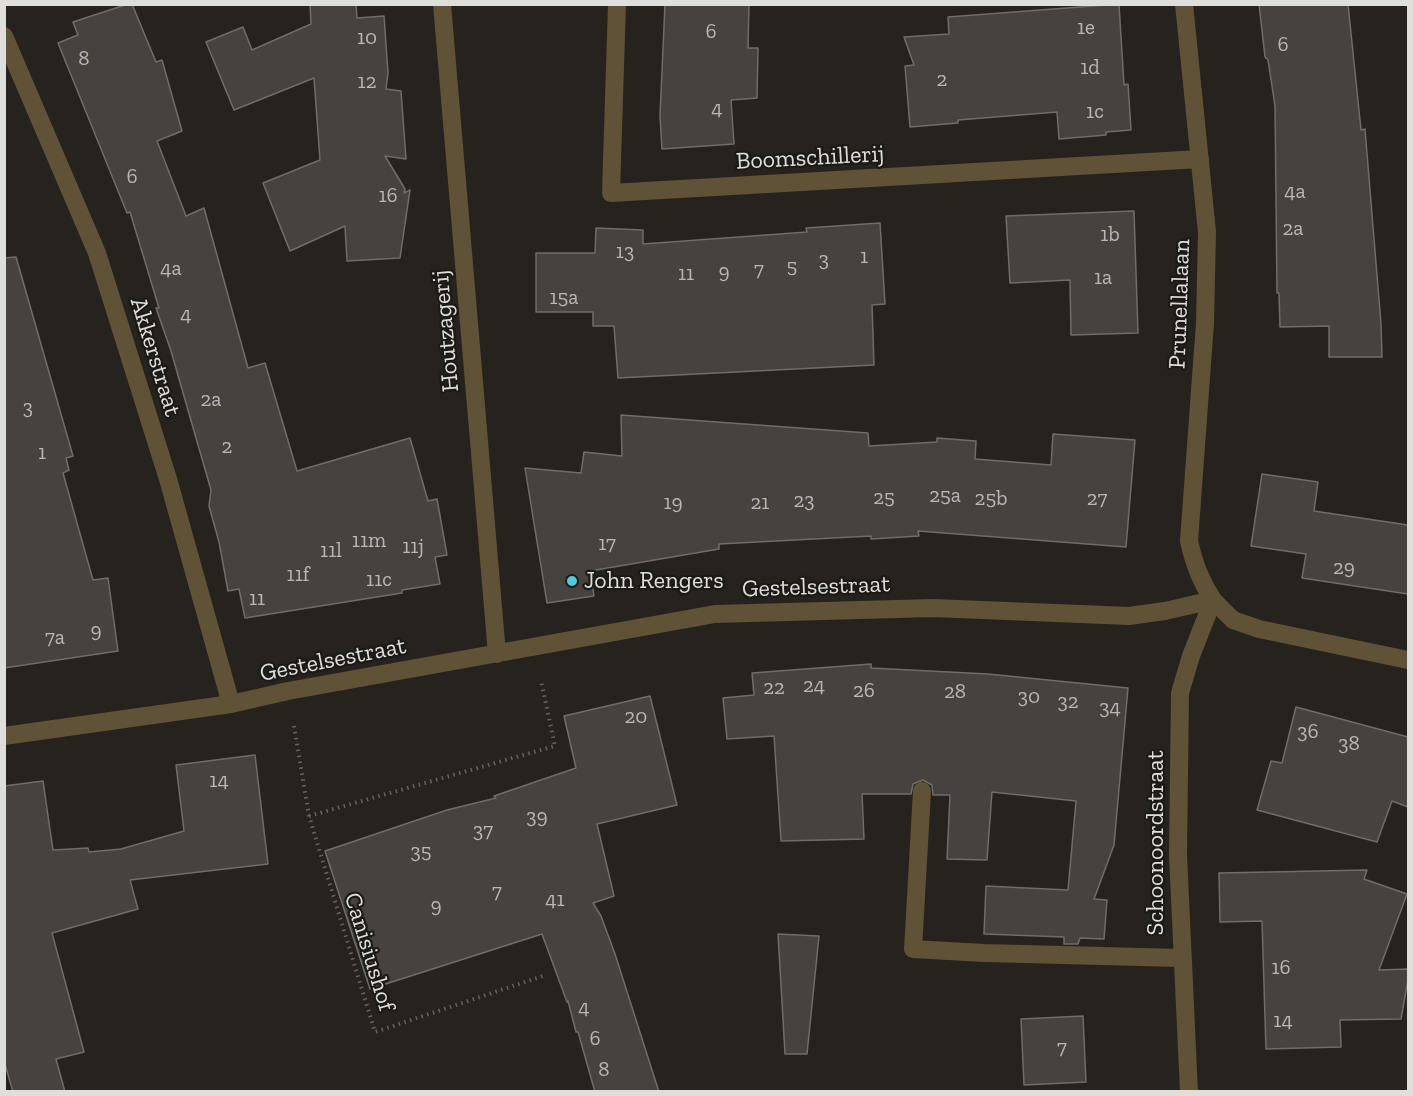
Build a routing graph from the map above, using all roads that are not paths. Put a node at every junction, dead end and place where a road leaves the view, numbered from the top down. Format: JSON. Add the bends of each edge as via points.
{"nodes":[{"id":1,"x":442,"y":4,"type":"edge"},
{"id":2,"x":616,"y":4,"type":"edge"},
{"id":3,"x":1184,"y":4,"type":"edge"},
{"id":4,"x":4,"y":36,"type":"edge"},
{"id":5,"x":1200,"y":159,"type":"junction"},
{"id":6,"x":1213,"y":600,"type":"junction"},
{"id":7,"x":497,"y":654,"type":"junction"},
{"id":8,"x":1408,"y":660,"type":"edge"},
{"id":9,"x":231,"y":704,"type":"junction"},
{"id":10,"x":4,"y":736,"type":"edge"},
{"id":11,"x":922,"y":791,"type":"dead end"},
{"id":12,"x":1181,"y":958,"type":"junction"},
{"id":13,"x":1189,"y":1092,"type":"edge"}],
"edges":[{"from":1,"to":7,"type":"street","name":"Houtzagerij"},
{"from":2,"to":5,"type":"street","name":"Boomschillerij","via":[[612,194]]},
{"from":3,"to":5,"type":"street","name":"Prunellalaan"},
{"from":4,"to":9,"type":"street","name":"Akkerstraat","via":[[97,253],[168,478]]},
{"from":5,"to":6,"type":"street","name":"Prunellalaan","via":[[1207,232],[1205,323],[1189,541],[1197,573]]},
{"from":6,"to":7,"type":"street","name":"Gestelsestraat","via":[[1129,616],[933,608],[715,614]]},
{"from":6,"to":8,"type":"street","via":[[1233,620],[1259,629]]},
{"from":6,"to":12,"type":"street","name":"Schoonoordstraat","via":[[1180,693]]},
{"from":7,"to":9,"type":"street","name":"Gestelsestraat"},
{"from":9,"to":10,"type":"street","name":"Gestelsestraat"},
{"from":11,"to":12,"type":"street","via":[[913,949]]},
{"from":12,"to":13,"type":"street","name":"Schoonoordstraat"}]}
